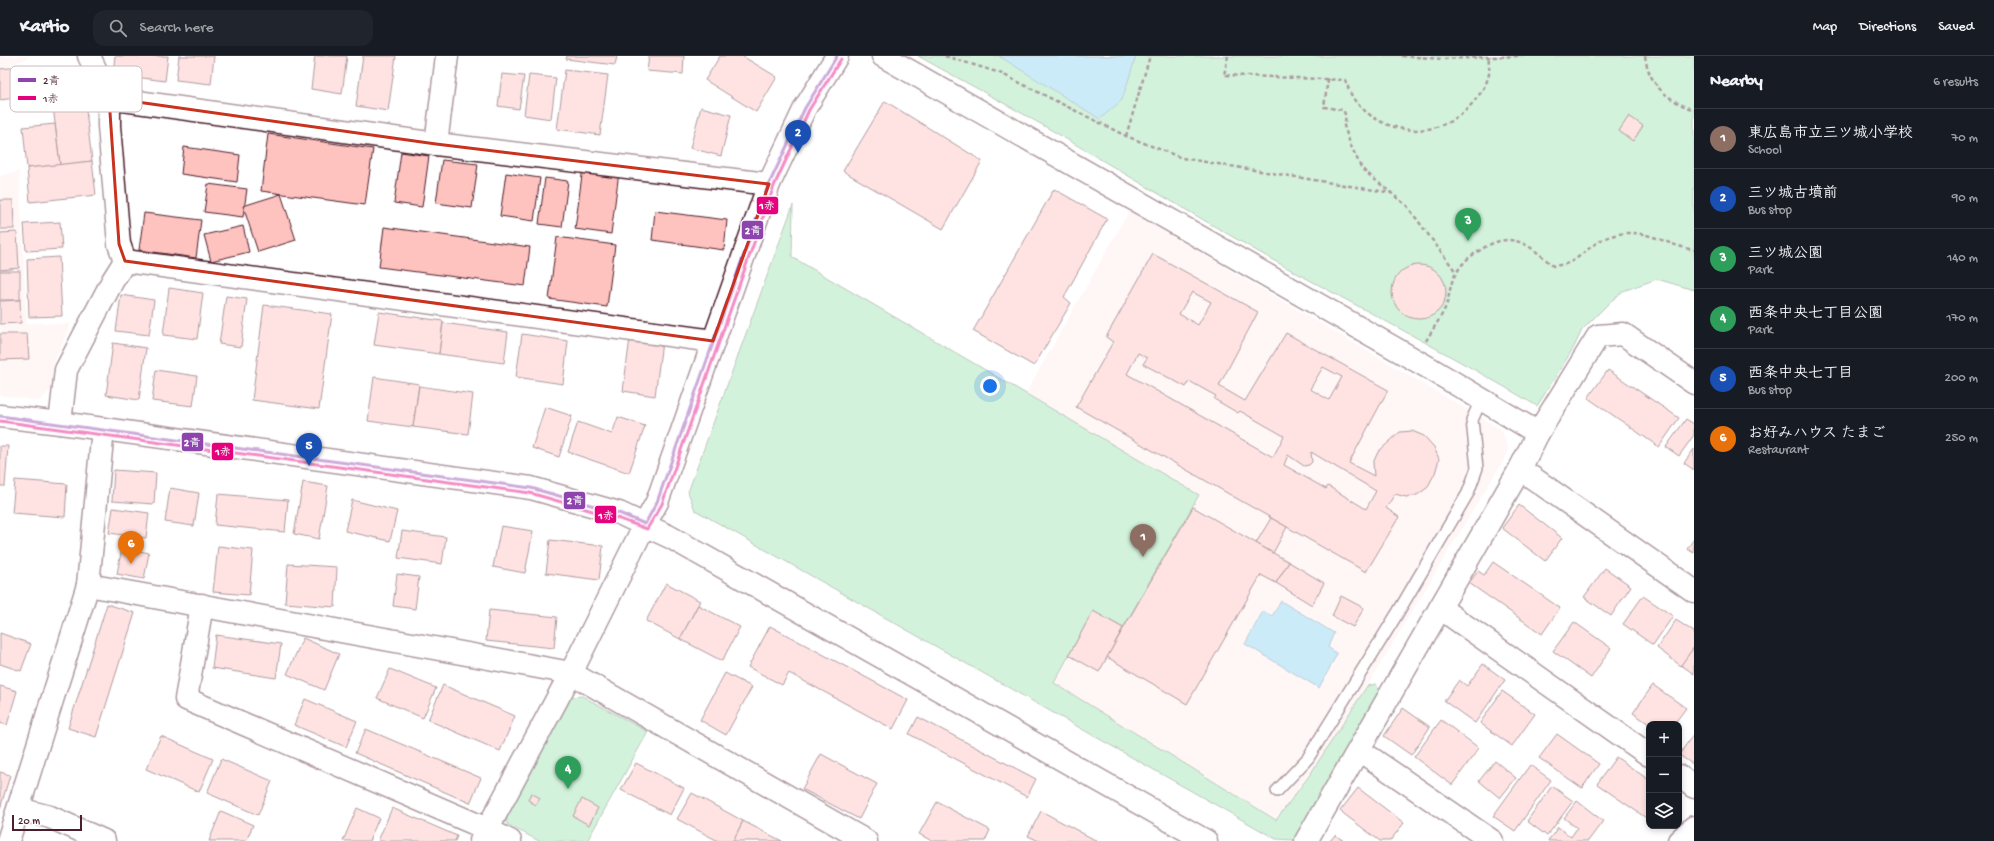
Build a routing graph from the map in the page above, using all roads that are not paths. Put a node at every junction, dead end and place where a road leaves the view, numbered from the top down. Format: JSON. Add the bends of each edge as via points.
{"nodes":[{"id":1,"x":88,"y":56,"type":"edge"},
{"id":2,"x":447,"y":56,"type":"edge"},
{"id":3,"x":837,"y":56,"type":"edge"},
{"id":4,"x":883,"y":56,"type":"edge"},
{"id":5,"x":93,"y":66,"type":"edge"},
{"id":6,"x":142,"y":103,"type":"edge"},
{"id":7,"x":109,"y":112,"type":"edge"},
{"id":8,"x":436,"y":144,"type":"junction"},
{"id":9,"x":769,"y":184,"type":"junction"},
{"id":10,"x":125,"y":261,"type":"junction"},
{"id":11,"x":713,"y":341,"type":"junction"},
{"id":12,"x":1694,"y":383,"type":"edge"},
{"id":13,"x":1481,"y":400,"type":"junction"},
{"id":14,"x":0,"y":416,"type":"edge"},
{"id":15,"x":60,"y":422,"type":"junction"},
{"id":16,"x":103,"y":429,"type":"junction"},
{"id":17,"x":1538,"y":433,"type":"junction"},
{"id":18,"x":1520,"y":469,"type":"junction"},
{"id":19,"x":645,"y":524,"type":"junction"},
{"id":20,"x":88,"y":585,"type":"junction"},
{"id":21,"x":1694,"y":591,"type":"edge"},
{"id":22,"x":202,"y":605,"type":"junction"},
{"id":23,"x":1440,"y":608,"type":"junction"},
{"id":24,"x":571,"y":673,"type":"junction"},
{"id":25,"x":1359,"y":750,"type":"junction"},
{"id":26,"x":1646,"y":753,"type":"edge"},
{"id":27,"x":1682,"y":778,"type":"edge"},
{"id":28,"x":1694,"y":786,"type":"edge"},
{"id":29,"x":1277,"y":791,"type":"dead end"},
{"id":30,"x":19,"y":809,"type":"junction"},
{"id":31,"x":1694,"y":827,"type":"edge"},
{"id":32,"x":484,"y":835,"type":"edge"},
{"id":33,"x":1200,"y":840,"type":"edge"},
{"id":34,"x":8,"y":841,"type":"edge"},
{"id":35,"x":104,"y":841,"type":"edge"},
{"id":36,"x":510,"y":841,"type":"edge"},
{"id":37,"x":866,"y":841,"type":"edge"},
{"id":38,"x":1306,"y":841,"type":"edge"},
{"id":39,"x":1492,"y":841,"type":"edge"},
{"id":40,"x":1679,"y":841,"type":"edge"}],
"edges":[{"from":1,"to":5,"type":"street"},
{"from":2,"to":8,"type":"street"},
{"from":3,"to":9,"type":"street","via":[[805,108]]},
{"from":4,"to":13,"type":"street"},
{"from":6,"to":8,"type":"street"},
{"from":7,"to":10,"type":"street","via":[[119,244]]},
{"from":8,"to":9,"type":"street"},
{"from":9,"to":11,"type":"street"},
{"from":10,"to":11,"type":"street"},
{"from":10,"to":15,"type":"street","via":[[66,370]]},
{"from":11,"to":19,"type":"street","via":[[657,502]]},
{"from":12,"to":17,"type":"street","via":[[1623,334],[1598,336]]},
{"from":13,"to":17,"type":"street"},
{"from":13,"to":29,"type":"lane","via":[[1472,420],[1477,468],[1468,493],[1308,758]]},
{"from":14,"to":15,"type":"street"},
{"from":15,"to":16,"type":"street"},
{"from":16,"to":19,"type":"street","via":[[531,488],[619,513]]},
{"from":16,"to":20,"type":"street"},
{"from":17,"to":18,"type":"street"},
{"from":18,"to":21,"type":"street"},
{"from":18,"to":23,"type":"street"},
{"from":19,"to":24,"type":"street"},
{"from":19,"to":33,"type":"street"},
{"from":20,"to":22,"type":"street"},
{"from":20,"to":30,"type":"street"},
{"from":22,"to":24,"type":"street"},
{"from":22,"to":32,"type":"street","via":[[186,699]]},
{"from":23,"to":25,"type":"street"},
{"from":23,"to":26,"type":"street"},
{"from":24,"to":32,"type":"street"},
{"from":24,"to":37,"type":"street"},
{"from":25,"to":38,"type":"street"},
{"from":25,"to":39,"type":"street"},
{"from":27,"to":28,"type":"street"},
{"from":30,"to":34,"type":"street"},
{"from":30,"to":35,"type":"street","via":[[50,817]]},
{"from":31,"to":40,"type":"street"},
{"from":32,"to":36,"type":"street"}]}
